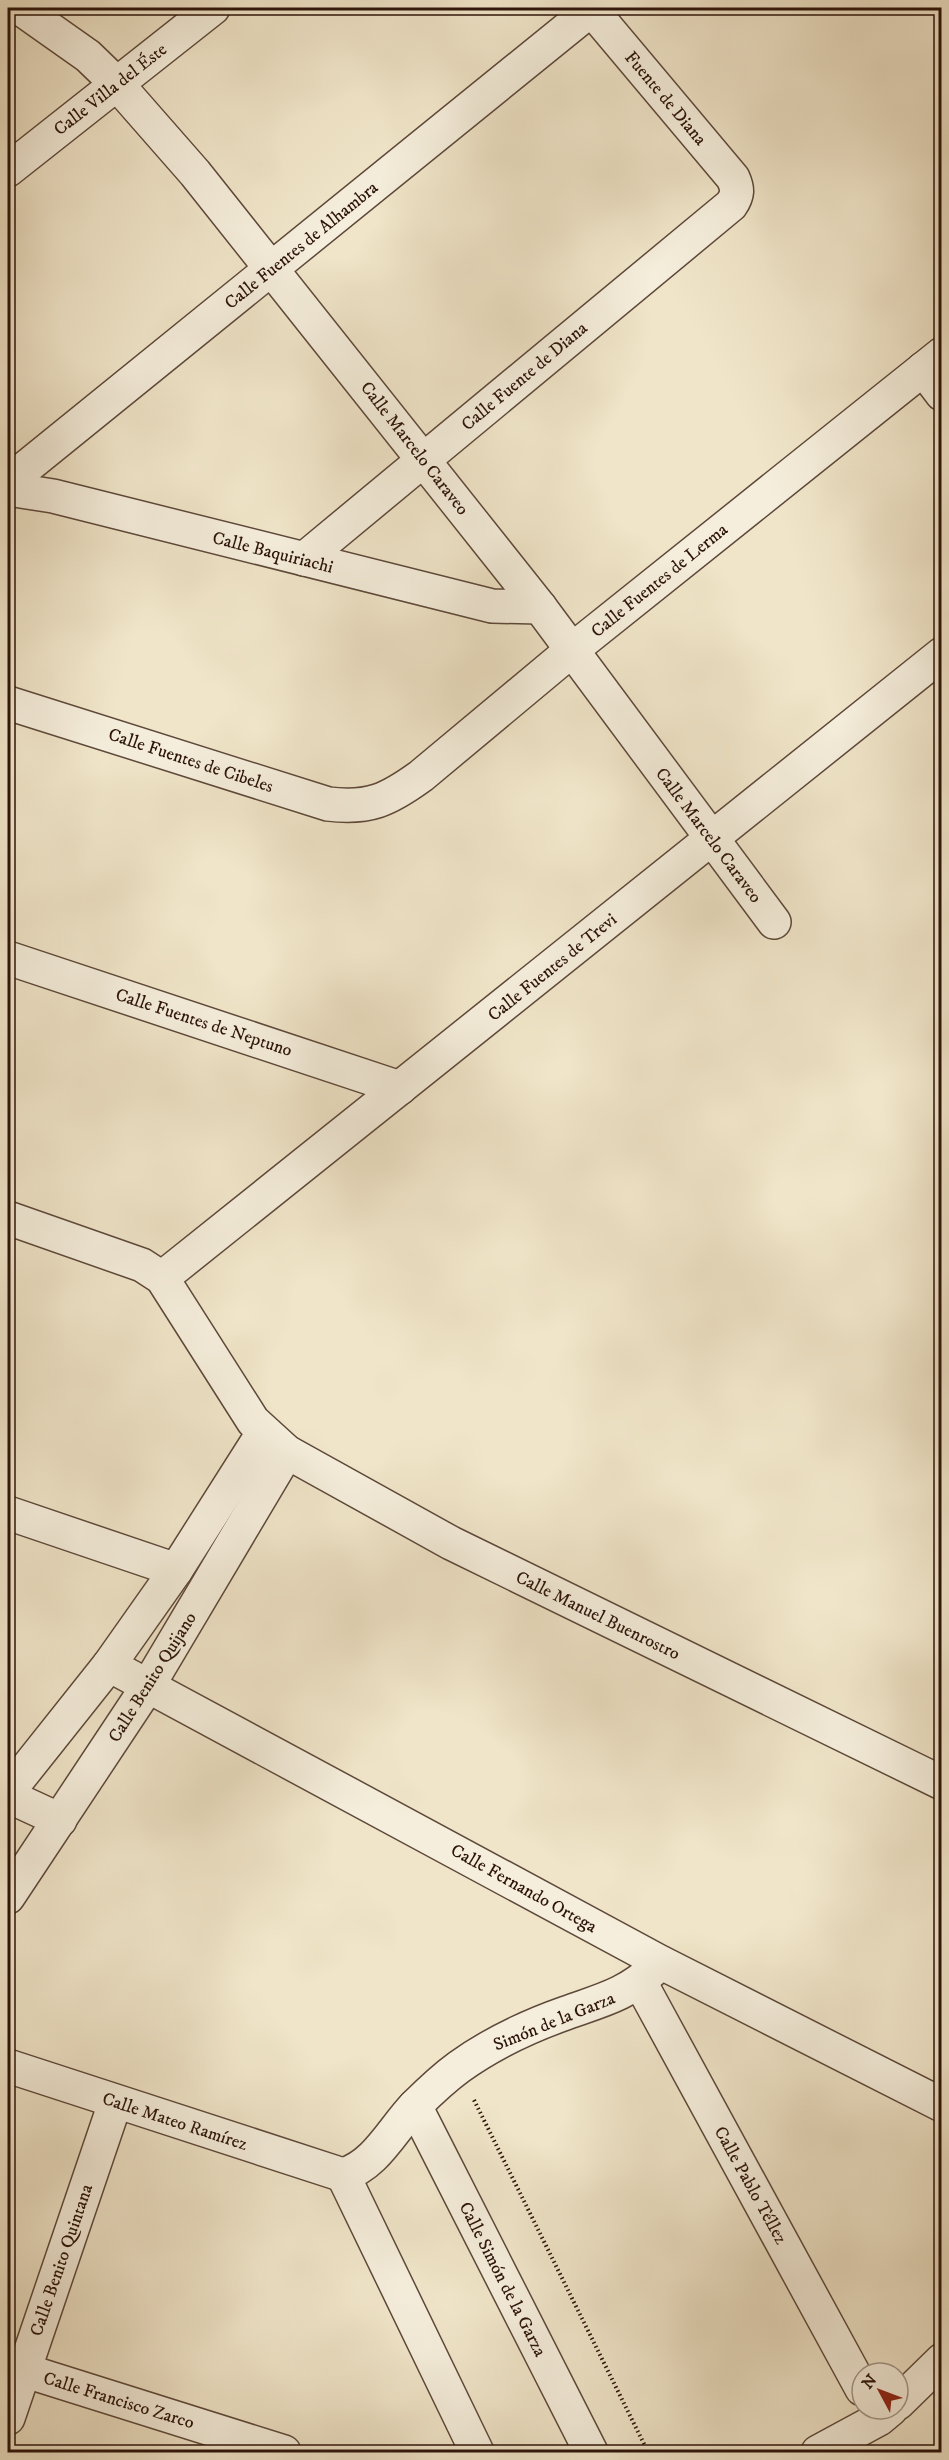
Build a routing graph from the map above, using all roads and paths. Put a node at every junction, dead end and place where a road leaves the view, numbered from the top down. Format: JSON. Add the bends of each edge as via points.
{"nodes":[{"id":1,"x":20,"y":8,"type":"edge"},
{"id":2,"x":213,"y":8,"type":"edge"},
{"id":3,"x":592,"y":8,"type":"edge"},
{"id":4,"x":117,"y":84,"type":"junction"},
{"id":5,"x":8,"y":170,"type":"edge"},
{"id":6,"x":738,"y":188,"type":"joint"},
{"id":7,"x":273,"y":269,"type":"junction"},
{"id":8,"x":935,"y":372,"type":"edge"},
{"id":9,"x":424,"y":458,"type":"junction"},
{"id":10,"x":8,"y":482,"type":"edge"},
{"id":11,"x":8,"y":489,"type":"edge"},
{"id":12,"x":304,"y":559,"type":"junction"},
{"id":13,"x":540,"y":608,"type":"junction"},
{"id":14,"x":572,"y":650,"type":"junction"},
{"id":15,"x":942,"y":654,"type":"edge"},
{"id":16,"x":8,"y":703,"type":"edge"},
{"id":17,"x":375,"y":803,"type":"joint"},
{"id":18,"x":712,"y":840,"type":"junction"},
{"id":19,"x":774,"y":922,"type":"dead end"},
{"id":20,"x":8,"y":958,"type":"edge"},
{"id":21,"x":400,"y":1088,"type":"junction"},
{"id":22,"x":8,"y":1218,"type":"edge"},
{"id":23,"x":162,"y":1278,"type":"junction"},
{"id":24,"x":275,"y":1442,"type":"junction"},
{"id":25,"x":8,"y":1513,"type":"edge"},
{"id":26,"x":176,"y":1570,"type":"junction"},
{"id":27,"x":109,"y":1665,"type":"junction"},
{"id":28,"x":148,"y":1686,"type":"junction"},
{"id":29,"x":942,"y":1783,"type":"edge"},
{"id":30,"x":8,"y":1794,"type":"edge"},
{"id":31,"x":60,"y":1820,"type":"junction"},
{"id":32,"x":8,"y":1897,"type":"edge"},
{"id":33,"x":650,"y":1972,"type":"junction"},
{"id":34,"x":8,"y":2066,"type":"edge"},
{"id":35,"x":458,"y":2067,"type":"junction"},
{"id":36,"x":115,"y":2103,"type":"junction"},
{"id":37,"x":942,"y":2105,"type":"edge"},
{"id":38,"x":415,"y":2106,"type":"junction"},
{"id":39,"x":343,"y":2175,"type":"junction"},
{"id":40,"x":942,"y":2360,"type":"edge"},
{"id":41,"x":850,"y":2365,"type":"edge"},
{"id":42,"x":22,"y":2370,"type":"junction"},
{"id":43,"x":910,"y":2388,"type":"edge"},
{"id":44,"x":8,"y":2418,"type":"edge"},
{"id":45,"x":868,"y":2421,"type":"edge"},
{"id":46,"x":284,"y":2452,"type":"edge"},
{"id":47,"x":477,"y":2452,"type":"edge"},
{"id":48,"x":591,"y":2452,"type":"edge"},
{"id":49,"x":648,"y":2452,"type":"edge"},
{"id":50,"x":819,"y":2452,"type":"edge"}],
"edges":[{"from":1,"to":4,"type":"street","name":"Calle Marcelo Caraveo","via":[[88,56]]},
{"from":2,"to":4,"type":"street","name":"Calle Villa del Éste"},
{"from":3,"to":6,"type":"street","name":"Fuente de Diana"},
{"from":3,"to":7,"type":"street","name":"Calle Fuentes de Alhambra"},
{"from":4,"to":5,"type":"street","name":"Calle Villa del Éste"},
{"from":4,"to":7,"type":"street","name":"Calle Marcelo Caraveo"},
{"from":6,"to":9,"type":"street","name":"Calle Fuente de Diana","via":[[731,205]]},
{"from":7,"to":9,"type":"street","name":"Calle Marcelo Caraveo"},
{"from":7,"to":10,"type":"street","name":"Calle Fuentes de Alhambra"},
{"from":8,"to":14,"type":"street","name":"Calle Fuentes de Lerma"},
{"from":9,"to":12,"type":"street","name":"Calle Fuente de Diana"},
{"from":9,"to":13,"type":"street","name":"Calle Marcelo Caraveo"},
{"from":11,"to":12,"type":"street","name":"Calle Baquiriachi","via":[[53,496]]},
{"from":12,"to":13,"type":"street","name":"Calle Baquiriachi","via":[[492,606]]},
{"from":13,"to":14,"type":"street","name":"Calle Marcelo Caraveo"},
{"from":14,"to":17,"type":"street","name":"Calle Fuentes de Lerma","via":[[420,776],[398,793]]},
{"from":14,"to":18,"type":"street","name":"Calle Marcelo Caraveo"},
{"from":15,"to":18,"type":"street","name":"Calle Fuentes de Trevi"},
{"from":16,"to":17,"type":"street","name":"Calle Fuentes de Cibeles","via":[[328,804],[354,807]]},
{"from":18,"to":19,"type":"street","name":"Calle Marcelo Caraveo"},
{"from":18,"to":21,"type":"street","name":"Calle Fuentes de Trevi"},
{"from":20,"to":21,"type":"street","name":"Calle Fuentes de Neptuno"},
{"from":21,"to":23,"type":"street","name":"Calle Fuentes de Trevi"},
{"from":22,"to":23,"type":"street","via":[[142,1266]]},
{"from":23,"to":24,"type":"street"},
{"from":24,"to":26,"type":"street","name":"Calle Benito Quijano"},
{"from":24,"to":28,"type":"street","name":"Calle Benito Quijano"},
{"from":24,"to":29,"type":"street","name":"Calle Manuel Buenrostro","via":[[451,1543]]},
{"from":25,"to":26,"type":"street"},
{"from":26,"to":27,"type":"street","name":"Calle Benito Quijano"},
{"from":27,"to":28,"type":"street","name":"Calle Fernando Ortega"},
{"from":27,"to":30,"type":"street","name":"Calle Benito Quijano"},
{"from":28,"to":31,"type":"street","name":"Calle Benito Quijano"},
{"from":28,"to":33,"type":"street","name":"Calle Fernando Ortega"},
{"from":30,"to":31,"type":"street"},
{"from":31,"to":32,"type":"street","name":"Calle Benito Quijano"},
{"from":33,"to":35,"type":"street","name":"Simón de la Garza","via":[[621,1994],[564,2013],[492,2046]]},
{"from":33,"to":37,"type":"street","name":"Calle Fernando Ortega"},
{"from":33,"to":41,"type":"street","name":"Calle Pablo Téllez"},
{"from":34,"to":36,"type":"street","name":"Calle Mateo Ramírez"},
{"from":35,"to":38,"type":"street","name":"Simón de la Garza"},
{"from":35,"to":49,"type":"path"},
{"from":36,"to":39,"type":"street","name":"Calle Mateo Ramírez"},
{"from":36,"to":42,"type":"street","name":"Calle Benito Quintana"},
{"from":38,"to":39,"type":"street","name":"Simón de la Garza","via":[[368,2162]]},
{"from":38,"to":48,"type":"street","name":"Calle Simón de la Garza"},
{"from":39,"to":47,"type":"street"},
{"from":40,"to":43,"type":"street"},
{"from":42,"to":44,"type":"street","name":"Calle Benito Quintana"},
{"from":42,"to":46,"type":"street","name":"Calle Francisco Zarco"},
{"from":45,"to":50,"type":"street"}]}
